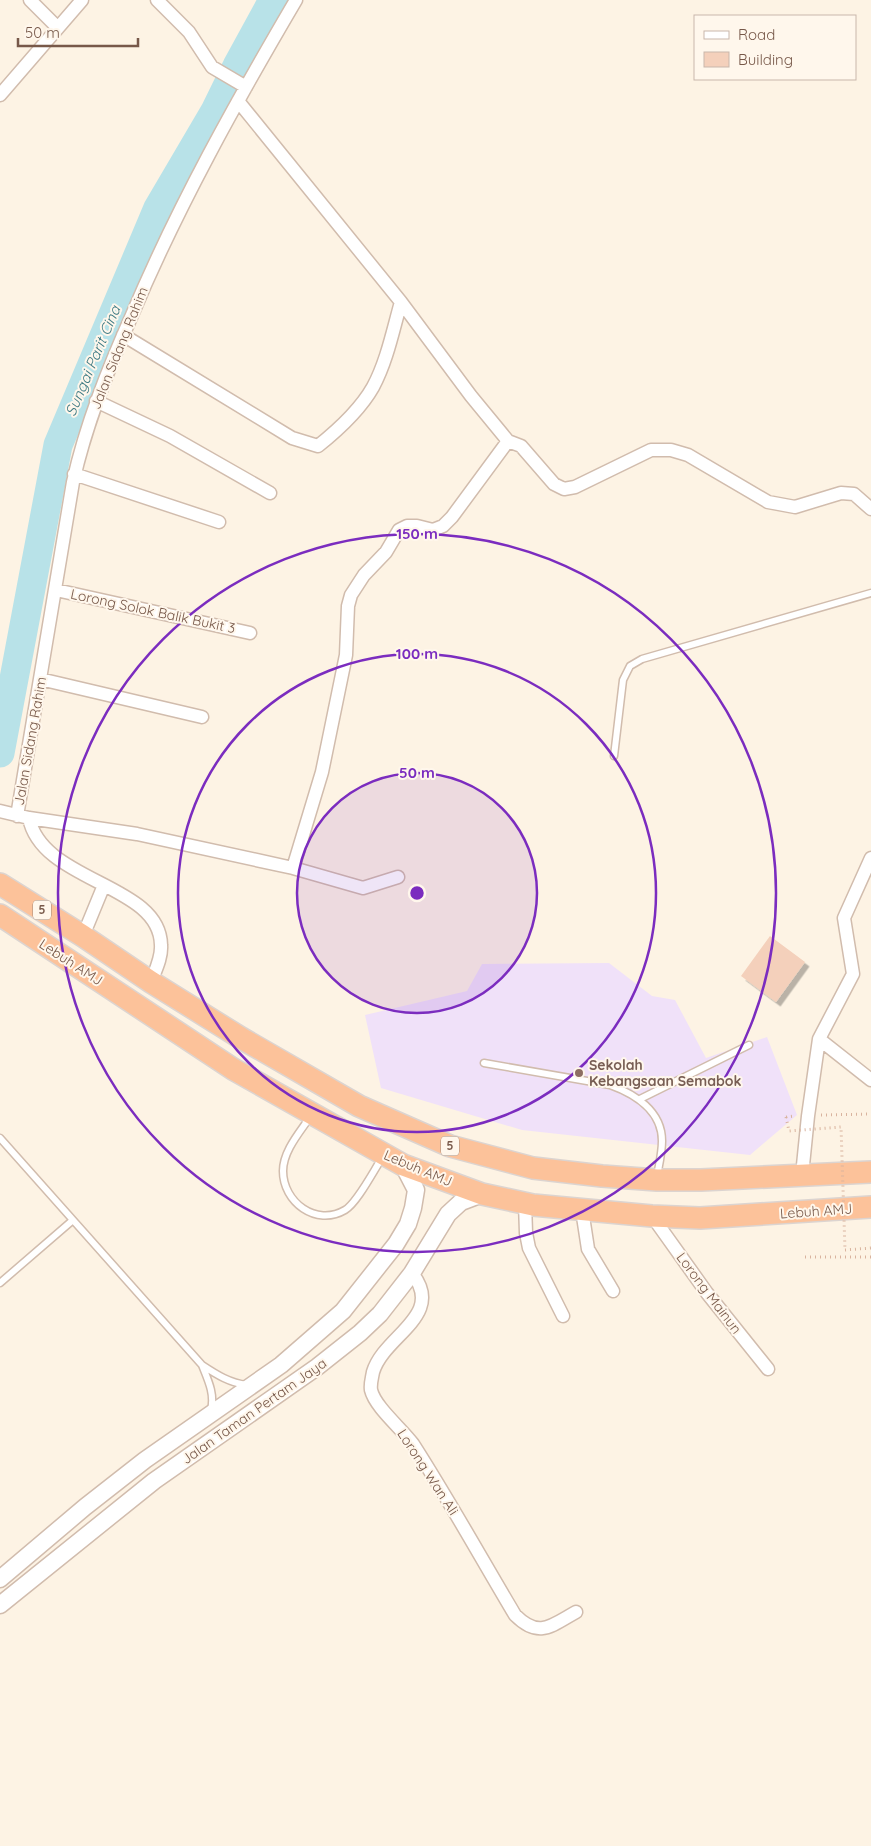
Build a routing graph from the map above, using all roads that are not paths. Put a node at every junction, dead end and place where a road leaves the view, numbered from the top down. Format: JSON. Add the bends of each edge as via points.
{"nodes":[{"id":1,"x":30,"y":0,"type":"edge"},
{"id":2,"x":82,"y":0,"type":"edge"},
{"id":3,"x":157,"y":0,"type":"edge"},
{"id":4,"x":296,"y":0,"type":"edge"},
{"id":5,"x":58,"y":28,"type":"junction"},
{"id":6,"x":241,"y":84,"type":"junction"},
{"id":7,"x":0,"y":95,"type":"edge"},
{"id":8,"x":238,"y":101,"type":"junction"},
{"id":9,"x":401,"y":302,"type":"junction"},
{"id":10,"x":123,"y":335,"type":"junction"},
{"id":11,"x":96,"y":401,"type":"junction"},
{"id":12,"x":508,"y":441,"type":"junction"},
{"id":13,"x":74,"y":474,"type":"junction"},
{"id":14,"x":270,"y":493,"type":"dead end"},
{"id":15,"x":871,"y":509,"type":"edge"},
{"id":16,"x":218,"y":522,"type":"dead end"},
{"id":17,"x":56,"y":590,"type":"junction"},
{"id":18,"x":871,"y":593,"type":"edge"},
{"id":19,"x":250,"y":633,"type":"dead end"},
{"id":20,"x":40,"y":679,"type":"junction"},
{"id":21,"x":202,"y":717,"type":"dead end"},
{"id":22,"x":614,"y":756,"type":"dead end"},
{"id":23,"x":0,"y":812,"type":"edge"},
{"id":24,"x":23,"y":817,"type":"junction"},
{"id":25,"x":871,"y":858,"type":"edge"},
{"id":26,"x":293,"y":868,"type":"junction"},
{"id":27,"x":0,"y":873,"type":"edge"},
{"id":28,"x":398,"y":877,"type":"dead end"},
{"id":29,"x":0,"y":884,"type":"edge"},
{"id":30,"x":104,"y":885,"type":"junction"},
{"id":31,"x":0,"y":915,"type":"edge"},
{"id":32,"x":0,"y":926,"type":"edge"},
{"id":33,"x":83,"y":936,"type":"junction"},
{"id":34,"x":75,"y":965,"type":"junction"},
{"id":35,"x":151,"y":982,"type":"junction"},
{"id":36,"x":820,"y":1039,"type":"junction"},
{"id":37,"x":749,"y":1045,"type":"dead end"},
{"id":38,"x":484,"y":1063,"type":"dead end"},
{"id":39,"x":871,"y":1080,"type":"edge"},
{"id":40,"x":640,"y":1099,"type":"junction"},
{"id":41,"x":312,"y":1114,"type":"junction"},
{"id":42,"x":0,"y":1138,"type":"edge"},
{"id":43,"x":384,"y":1155,"type":"junction"},
{"id":44,"x":403,"y":1165,"type":"junction"},
{"id":45,"x":871,"y":1172,"type":"edge"},
{"id":46,"x":802,"y":1175,"type":"junction"},
{"id":47,"x":657,"y":1180,"type":"junction"},
{"id":48,"x":482,"y":1194,"type":"junction"},
{"id":49,"x":525,"y":1203,"type":"junction"},
{"id":50,"x":871,"y":1207,"type":"edge"},
{"id":51,"x":582,"y":1210,"type":"junction"},
{"id":52,"x":652,"y":1216,"type":"junction"},
{"id":53,"x":73,"y":1220,"type":"junction"},
{"id":54,"x":412,"y":1273,"type":"junction"},
{"id":55,"x":0,"y":1283,"type":"edge"},
{"id":56,"x":613,"y":1291,"type":"dead end"},
{"id":57,"x":563,"y":1316,"type":"dead end"},
{"id":58,"x":202,"y":1365,"type":"junction"},
{"id":59,"x":768,"y":1369,"type":"dead end"},
{"id":60,"x":251,"y":1386,"type":"junction"},
{"id":61,"x":210,"y":1415,"type":"junction"},
{"id":62,"x":0,"y":1579,"type":"edge"},
{"id":63,"x":0,"y":1605,"type":"edge"},
{"id":64,"x":576,"y":1612,"type":"dead end"}],
"edges":[{"from":1,"to":5,"type":"street"},
{"from":2,"to":5,"type":"street"},
{"from":3,"to":6,"type":"street","via":[[189,32],[212,67]]},
{"from":4,"to":6,"type":"street","name":"Jalan Sidang Rahim"},
{"from":5,"to":7,"type":"street"},
{"from":6,"to":8,"type":"street","name":"Jalan Sidang Rahim"},
{"from":8,"to":9,"type":"street"},
{"from":8,"to":10,"type":"street","name":"Jalan Sidang Rahim","via":[[159,251]]},
{"from":9,"to":10,"type":"street","via":[[373,387],[356,410],[318,446],[292,438]]},
{"from":9,"to":12,"type":"street"},
{"from":10,"to":11,"type":"street","name":"Jalan Sidang Rahim"},
{"from":11,"to":13,"type":"street","name":"Jalan Sidang Rahim"},
{"from":11,"to":14,"type":"street","via":[[170,436]]},
{"from":12,"to":15,"type":"street","via":[[521,446],[554,484],[564,489],[575,488],[651,450],[671,450],[688,455],[768,502],[795,507],[841,493],[854,494]]},
{"from":12,"to":26,"type":"street","via":[[443,526],[433,530],[407,526],[398,530],[386,552],[357,584],[348,606],[346,655],[322,772]]},
{"from":13,"to":16,"type":"street"},
{"from":13,"to":17,"type":"street","name":"Jalan Sidang Rahim"},
{"from":17,"to":19,"type":"street","name":"Lorong Solok Balik Bukit 3"},
{"from":17,"to":20,"type":"street","name":"Jalan Sidang Rahim"},
{"from":18,"to":22,"type":"lane","via":[[642,659],[630,666],[623,680]]},
{"from":20,"to":21,"type":"street"},
{"from":20,"to":24,"type":"street","name":"Jalan Sidang Rahim"},
{"from":23,"to":24,"type":"street"},
{"from":24,"to":26,"type":"street","via":[[137,834]]},
{"from":24,"to":30,"type":"street","via":[[49,853]]},
{"from":25,"to":36,"type":"street","via":[[844,918],[853,974]]},
{"from":26,"to":28,"type":"street","via":[[363,888]]},
{"from":27,"to":33,"type":"highway"},
{"from":29,"to":33,"type":"highway","name":"Lebuh AMJ","number":"5"},
{"from":30,"to":33,"type":"street"},
{"from":30,"to":35,"type":"street","via":[[147,913],[158,929],[161,946]]},
{"from":31,"to":34,"type":"highway","name":"Lebuh AMJ","number":"5"},
{"from":32,"to":34,"type":"highway"},
{"from":33,"to":35,"type":"highway","name":"Lebuh AMJ","number":"5"},
{"from":34,"to":41,"type":"highway","name":"Lebuh AMJ","number":"5","via":[[233,1068]]},
{"from":35,"to":47,"type":"highway","name":"Lebuh AMJ","number":"5","via":[[359,1106],[450,1146],[533,1168]]},
{"from":36,"to":39,"type":"street"},
{"from":36,"to":46,"type":"street"},
{"from":37,"to":40,"type":"lane"},
{"from":38,"to":40,"type":"lane","via":[[610,1085]]},
{"from":40,"to":47,"type":"lane","via":[[660,1125],[662,1141]]},
{"from":41,"to":43,"type":"highway","name":"Lebuh AMJ","number":"5"},
{"from":41,"to":43,"type":"lane","via":[[293,1142],[283,1170],[288,1192],[305,1210],[326,1216],[346,1210]]},
{"from":42,"to":53,"type":"lane"},
{"from":43,"to":44,"type":"highway","name":"Lebuh AMJ","number":"5"},
{"from":44,"to":48,"type":"highway","name":"Lebuh AMJ","number":"5"},
{"from":44,"to":60,"type":"street","name":"Jalan Taman Pertam Jaya","via":[[416,1190],[408,1224],[396,1244],[343,1311],[281,1365]]},
{"from":45,"to":46,"type":"highway","name":"Lebuh AMJ","number":"5"},
{"from":46,"to":47,"type":"highway","name":"Lebuh AMJ","number":"5"},
{"from":48,"to":49,"type":"highway","name":"Lebuh AMJ","number":"5"},
{"from":48,"to":54,"type":"street","name":"Jalan Taman Pertam Jaya","via":[[461,1202],[448,1214]]},
{"from":49,"to":51,"type":"highway","name":"Lebuh AMJ","number":"5"},
{"from":49,"to":57,"type":"street","via":[[529,1248]]},
{"from":50,"to":52,"type":"highway","name":"Lebuh AMJ","number":"5","via":[[700,1218]]},
{"from":51,"to":52,"type":"highway","name":"Lebuh AMJ","number":"5"},
{"from":51,"to":56,"type":"street","via":[[588,1249]]},
{"from":52,"to":59,"type":"street","name":"Lorong Mainun"},
{"from":53,"to":55,"type":"lane"},
{"from":53,"to":58,"type":"lane"},
{"from":54,"to":63,"type":"street","name":"Jalan Taman Pertam Jaya","via":[[380,1314],[360,1333],[317,1367],[154,1481]]},
{"from":54,"to":64,"type":"street","name":"Lorong Wan Ali","via":[[422,1290],[417,1316],[379,1358],[370,1382],[371,1391],[412,1444],[515,1614],[525,1625],[537,1629],[549,1627]]},
{"from":58,"to":60,"type":"lane","via":[[235,1384]]},
{"from":58,"to":61,"type":"lane","via":[[213,1401]]},
{"from":60,"to":61,"type":"street","name":"Jalan Taman Pertam Jaya"},
{"from":61,"to":62,"type":"street","name":"Jalan Taman Pertam Jaya","via":[[145,1460]]}]}
